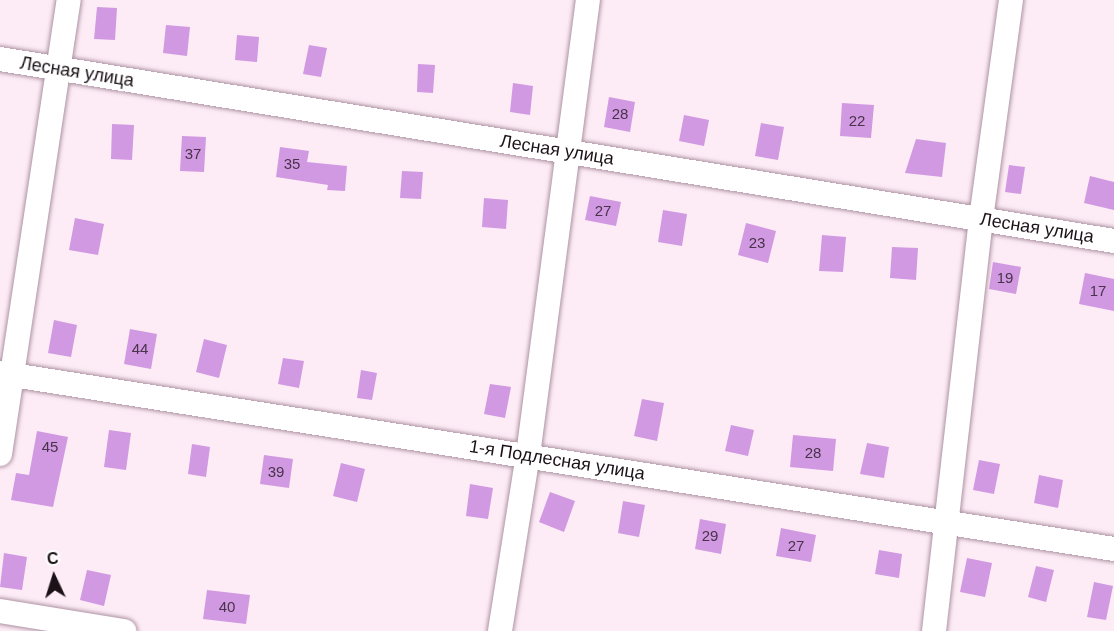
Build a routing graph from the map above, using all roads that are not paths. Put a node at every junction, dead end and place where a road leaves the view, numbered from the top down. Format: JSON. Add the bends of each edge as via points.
{"nodes":[{"id":1,"x":69,"y":0,"type":"edge"},
{"id":2,"x":588,"y":0,"type":"edge"},
{"id":3,"x":1011,"y":0,"type":"edge"},
{"id":4,"x":0,"y":59,"type":"edge"},
{"id":5,"x":59,"y":69,"type":"junction"},
{"id":6,"x":566,"y":152,"type":"junction"},
{"id":7,"x":981,"y":219,"type":"junction"},
{"id":8,"x":1114,"y":241,"type":"edge"},
{"id":9,"x":7,"y":374,"type":"edge"},
{"id":10,"x":0,"y":454,"type":"edge"},
{"id":11,"x":528,"y":455,"type":"junction"},
{"id":12,"x":948,"y":520,"type":"junction"},
{"id":13,"x":1114,"y":549,"type":"edge"},
{"id":14,"x":0,"y":611,"type":"edge"},
{"id":15,"x":124,"y":631,"type":"edge"},
{"id":16,"x":500,"y":631,"type":"edge"},
{"id":17,"x":934,"y":631,"type":"edge"}],
"edges":[{"from":1,"to":5,"type":"street"},
{"from":2,"to":6,"type":"street"},
{"from":3,"to":7,"type":"street"},
{"from":4,"to":5,"type":"street","name":"Лесная улица"},
{"from":5,"to":6,"type":"street","name":"Лесная улица"},
{"from":5,"to":9,"type":"street"},
{"from":6,"to":7,"type":"street","name":"Лесная улица"},
{"from":6,"to":11,"type":"street"},
{"from":7,"to":8,"type":"street","name":"Лесная улица"},
{"from":7,"to":12,"type":"street"},
{"from":9,"to":10,"type":"street"},
{"from":9,"to":11,"type":"street","name":"1-я Подлесная улица"},
{"from":11,"to":12,"type":"street","name":"1-я Подлесная улица"},
{"from":11,"to":16,"type":"street"},
{"from":12,"to":13,"type":"street","name":"1-я Подлесная улица"},
{"from":12,"to":17,"type":"street"},
{"from":14,"to":15,"type":"street"}]}
